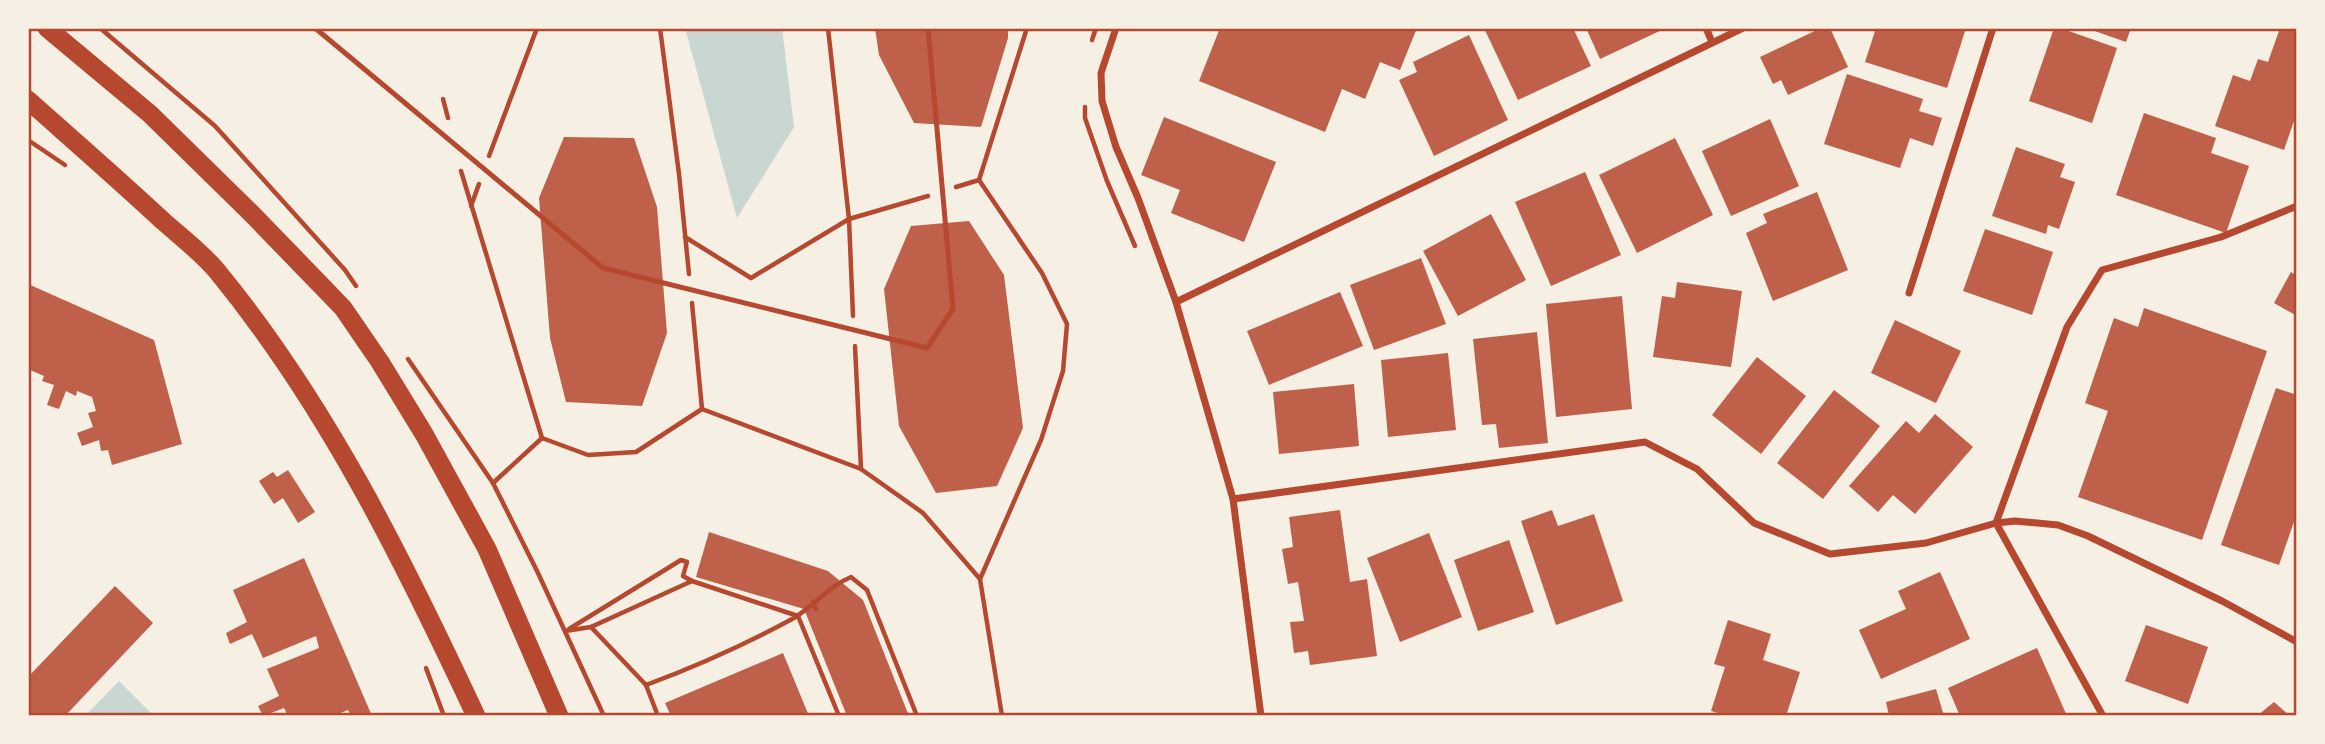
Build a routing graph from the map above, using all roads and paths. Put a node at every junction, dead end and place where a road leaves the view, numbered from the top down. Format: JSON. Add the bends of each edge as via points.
{"nodes":[{"id":1,"x":47,"y":28,"type":"edge"},
{"id":2,"x":315,"y":28,"type":"edge"},
{"id":3,"x":537,"y":28,"type":"edge"},
{"id":4,"x":660,"y":28,"type":"edge"},
{"id":5,"x":828,"y":28,"type":"edge"},
{"id":6,"x":928,"y":28,"type":"edge"},
{"id":7,"x":1027,"y":28,"type":"edge"},
{"id":8,"x":1116,"y":28,"type":"edge"},
{"id":9,"x":1706,"y":28,"type":"edge"},
{"id":10,"x":1743,"y":28,"type":"edge"},
{"id":11,"x":1993,"y":28,"type":"edge"},
{"id":12,"x":1713,"y":42,"type":"junction"},
{"id":13,"x":443,"y":99,"type":"dead end"},
{"id":14,"x":28,"y":100,"type":"edge"},
{"id":15,"x":450,"y":126,"type":"dead end"},
{"id":16,"x":28,"y":140,"type":"edge"},
{"id":17,"x":460,"y":166,"type":"dead end"},
{"id":18,"x":485,"y":168,"type":"dead end"},
{"id":19,"x":71,"y":170,"type":"dead end"},
{"id":20,"x":979,"y":180,"type":"junction"},
{"id":21,"x":480,"y":181,"type":"dead end"},
{"id":22,"x":953,"y":188,"type":"dead end"},
{"id":23,"x":940,"y":192,"type":"dead end"},
{"id":24,"x":471,"y":206,"type":"junction"},
{"id":25,"x":2297,"y":206,"type":"edge"},
{"id":26,"x":849,"y":219,"type":"junction"},
{"id":27,"x":685,"y":237,"type":"junction"},
{"id":28,"x":689,"y":277,"type":"dead end"},
{"id":29,"x":691,"y":290,"type":"dead end"},
{"id":30,"x":1909,"y":293,"type":"dead end"},
{"id":31,"x":1176,"y":302,"type":"junction"},
{"id":32,"x":853,"y":316,"type":"dead end"},
{"id":33,"x":855,"y":344,"type":"dead end"},
{"id":34,"x":702,"y":409,"type":"junction"},
{"id":35,"x":542,"y":438,"type":"junction"},
{"id":36,"x":860,"y":469,"type":"junction"},
{"id":37,"x":493,"y":482,"type":"dead end"},
{"id":38,"x":1233,"y":499,"type":"junction"},
{"id":39,"x":1996,"y":523,"type":"junction"},
{"id":40,"x":980,"y":579,"type":"junction"},
{"id":41,"x":692,"y":581,"type":"junction"},
{"id":42,"x":813,"y":602,"type":"junction"},
{"id":43,"x":816,"y":609,"type":"dead end"},
{"id":44,"x":798,"y":616,"type":"junction"},
{"id":45,"x":591,"y":626,"type":"junction"},
{"id":46,"x":2297,"y":642,"type":"edge"},
{"id":47,"x":424,"y":662,"type":"dead end"},
{"id":48,"x":646,"y":685,"type":"junction"},
{"id":49,"x":444,"y":716,"type":"edge"},
{"id":50,"x":476,"y":716,"type":"edge"},
{"id":51,"x":559,"y":716,"type":"edge"},
{"id":52,"x":658,"y":716,"type":"edge"},
{"id":53,"x":839,"y":716,"type":"edge"},
{"id":54,"x":917,"y":716,"type":"edge"},
{"id":55,"x":1002,"y":716,"type":"edge"},
{"id":56,"x":1261,"y":716,"type":"edge"},
{"id":57,"x":2103,"y":716,"type":"edge"}],
"edges":[{"from":1,"to":51,"type":"highway","via":[[150,114],[343,308],[416,422],[487,549]]},
{"from":2,"to":6,"type":"lane","via":[[603,268],[927,348],[953,309]]},
{"from":3,"to":18,"type":"path"},
{"from":4,"to":27,"type":"path"},
{"from":5,"to":26,"type":"path"},
{"from":7,"to":20,"type":"path"},
{"from":8,"to":31,"type":"street","via":[[1101,73],[1102,101]]},
{"from":9,"to":12,"type":"street"},
{"from":10,"to":12,"type":"street"},
{"from":11,"to":30,"type":"street"},
{"from":12,"to":31,"type":"street"},
{"from":13,"to":15,"type":"path"},
{"from":14,"to":50,"type":"highway","via":[[216,270],[306,391],[359,480]]},
{"from":16,"to":19,"type":"path"},
{"from":17,"to":24,"type":"path"},
{"from":20,"to":22,"type":"path"},
{"from":20,"to":40,"type":"path","via":[[1042,273],[1067,324],[1063,371],[1041,440]]},
{"from":21,"to":24,"type":"path"},
{"from":23,"to":26,"type":"path"},
{"from":24,"to":35,"type":"path"},
{"from":25,"to":39,"type":"street","via":[[2221,237],[2102,270],[2067,327]]},
{"from":26,"to":27,"type":"path","via":[[751,278]]},
{"from":26,"to":32,"type":"path"},
{"from":27,"to":28,"type":"path"},
{"from":29,"to":34,"type":"path"},
{"from":31,"to":38,"type":"street"},
{"from":33,"to":36,"type":"path"},
{"from":34,"to":35,"type":"path","via":[[636,452],[588,455]]},
{"from":34,"to":36,"type":"path"},
{"from":35,"to":37,"type":"path"},
{"from":36,"to":40,"type":"path","via":[[923,513]]},
{"from":38,"to":39,"type":"street","via":[[1645,442],[1697,469],[1754,523],[1830,554],[1926,543]]},
{"from":38,"to":56,"type":"street"},
{"from":39,"to":46,"type":"street","via":[[2058,525],[2088,536]]},
{"from":39,"to":57,"type":"street"},
{"from":40,"to":55,"type":"path"},
{"from":41,"to":44,"type":"path"},
{"from":41,"to":45,"type":"path"},
{"from":41,"to":45,"type":"path","via":[[683,576],[687,562],[681,560],[565,631]]},
{"from":42,"to":43,"type":"path"},
{"from":42,"to":44,"type":"path"},
{"from":42,"to":54,"type":"path","via":[[851,577],[867,590]]},
{"from":44,"to":48,"type":"path","via":[[710,661]]},
{"from":44,"to":53,"type":"path"},
{"from":45,"to":48,"type":"path"},
{"from":47,"to":49,"type":"path"},
{"from":48,"to":52,"type":"path"}]}
